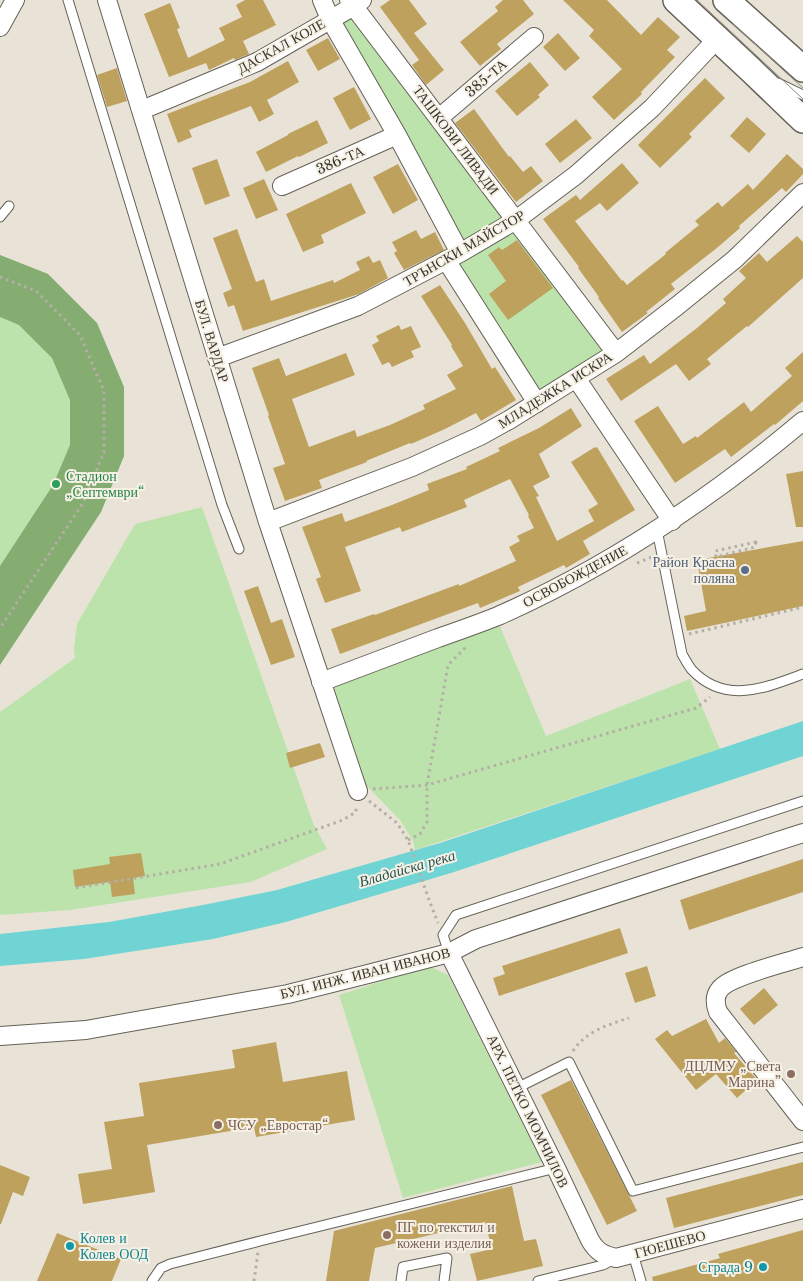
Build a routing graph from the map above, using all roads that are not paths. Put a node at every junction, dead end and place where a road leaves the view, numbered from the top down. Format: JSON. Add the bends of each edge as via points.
{"nodes":[{"id":1,"x":15,"y":0,"type":"edge"},
{"id":2,"x":68,"y":0,"type":"edge"},
{"id":3,"x":108,"y":0,"type":"edge"},
{"id":4,"x":322,"y":0,"type":"edge"},
{"id":5,"x":676,"y":0,"type":"edge"},
{"id":6,"x":726,"y":0,"type":"edge"},
{"id":7,"x":355,"y":2,"type":"edge"},
{"id":8,"x":330,"y":19,"type":"junction"},
{"id":9,"x":0,"y":27,"type":"edge"},
{"id":10,"x":534,"y":37,"type":"dead end"},
{"id":11,"x":718,"y":38,"type":"junction"},
{"id":12,"x":803,"y":69,"type":"edge"},
{"id":13,"x":751,"y":70,"type":"junction"},
{"id":14,"x":803,"y":95,"type":"edge"},
{"id":15,"x":142,"y":110,"type":"junction"},
{"id":16,"x":439,"y":118,"type":"junction"},
{"id":17,"x":803,"y":120,"type":"edge"},
{"id":18,"x":397,"y":134,"type":"junction"},
{"id":19,"x":282,"y":186,"type":"dead end"},
{"id":20,"x":803,"y":193,"type":"edge"},
{"id":21,"x":9,"y":206,"type":"dead end"},
{"id":22,"x":0,"y":217,"type":"edge"},
{"id":23,"x":516,"y":220,"type":"junction"},
{"id":24,"x":453,"y":256,"type":"junction"},
{"id":25,"x":616,"y":353,"type":"junction"},
{"id":26,"x":217,"y":358,"type":"junction"},
{"id":27,"x":576,"y":378,"type":"junction"},
{"id":28,"x":537,"y":403,"type":"junction"},
{"id":29,"x":803,"y":421,"type":"edge"},
{"id":30,"x":268,"y":522,"type":"junction"},
{"id":31,"x":664,"y":525,"type":"junction"},
{"id":32,"x":239,"y":549,"type":"dead end"},
{"id":33,"x":803,"y":674,"type":"edge"},
{"id":34,"x":320,"y":682,"type":"junction"},
{"id":35,"x":358,"y":791,"type":"road end"},
{"id":36,"x":803,"y":801,"type":"edge"},
{"id":37,"x":803,"y":833,"type":"edge"},
{"id":38,"x":449,"y":953,"type":"junction"},
{"id":39,"x":803,"y":957,"type":"edge"},
{"id":40,"x":0,"y":1036,"type":"edge"},
{"id":41,"x":517,"y":1088,"type":"junction"},
{"id":42,"x":803,"y":1121,"type":"edge"},
{"id":43,"x":803,"y":1146,"type":"edge"},
{"id":44,"x":556,"y":1168,"type":"junction"},
{"id":45,"x":803,"y":1209,"type":"edge"},
{"id":46,"x":633,"y":1254,"type":"junction"},
{"id":47,"x":616,"y":1258,"type":"junction"},
{"id":48,"x":152,"y":1281,"type":"edge"},
{"id":49,"x":401,"y":1281,"type":"edge"},
{"id":50,"x":444,"y":1281,"type":"edge"},
{"id":51,"x":538,"y":1281,"type":"edge"},
{"id":52,"x":641,"y":1281,"type":"edge"}],
"edges":[{"from":1,"to":9,"type":"street"},
{"from":2,"to":32,"type":"lane","via":[[219,495]]},
{"from":3,"to":15,"type":"street","name":"БУЛ. ВАРДАР"},
{"from":4,"to":8,"type":"street"},
{"from":5,"to":11,"type":"main road"},
{"from":6,"to":12,"type":"main road"},
{"from":7,"to":8,"type":"street","name":"ДАСКАЛ КОЛЕ"},
{"from":7,"to":16,"type":"street","name":"ТАШКОВИ ЛИВАДИ"},
{"from":8,"to":15,"type":"street","name":"ДАСКАЛ КОЛЕ","via":[[257,62]]},
{"from":8,"to":18,"type":"street"},
{"from":10,"to":16,"type":"street","name":"385-ТА"},
{"from":11,"to":13,"type":"main road"},
{"from":11,"to":23,"type":"street","name":"ТРЪНСКИ МАЙСТОР","via":[[652,108],[576,175]]},
{"from":13,"to":14,"type":"lane"},
{"from":13,"to":17,"type":"main road"},
{"from":15,"to":26,"type":"street","name":"БУЛ. ВАРДАР"},
{"from":16,"to":23,"type":"street","name":"ТАШКОВИ ЛИВАДИ"},
{"from":18,"to":19,"type":"street","name":"386-ТА"},
{"from":18,"to":24,"type":"street"},
{"from":20,"to":25,"type":"street","name":"МЛАДЕЖКА ИСКРА","via":[[735,259]]},
{"from":21,"to":22,"type":"lane"},
{"from":23,"to":24,"type":"street","name":"ТРЪНСКИ МАЙСТОР"},
{"from":23,"to":25,"type":"street","name":"ТАШКОВИ ЛИВАДИ"},
{"from":24,"to":26,"type":"street","name":"ТРЪНСКИ МАЙСТОР","via":[[358,306]]},
{"from":24,"to":28,"type":"street"},
{"from":25,"to":27,"type":"street","name":"МЛАДЕЖКА ИСКРА"},
{"from":26,"to":30,"type":"street","name":"БУЛ. ВАРДАР"},
{"from":27,"to":28,"type":"street","name":"МЛАДЕЖКА ИСКРА"},
{"from":27,"to":31,"type":"street"},
{"from":28,"to":30,"type":"street","name":"МЛАДЕЖКА ИСКРА","via":[[480,436],[412,467]]},
{"from":29,"to":31,"type":"street","name":"ОСВОБОЖДЕНИЕ","via":[[720,487]]},
{"from":30,"to":34,"type":"street","name":"БУЛ. ВАРДАР"},
{"from":31,"to":33,"type":"lane","via":[[662,553],[682,654],[691,669],[704,681],[737,691],[763,688]]},
{"from":31,"to":34,"type":"street","name":"ОСВОБОЖДЕНИЕ","via":[[588,571],[496,616]]},
{"from":34,"to":35,"type":"street","name":"БУЛ. ВАРДАР"},
{"from":36,"to":38,"type":"lane","via":[[456,915],[443,935]]},
{"from":37,"to":38,"type":"street","name":"БУЛ. ИНЖ. ИВАН ИВАНОВ","via":[[476,940]]},
{"from":38,"to":40,"type":"street","name":"БУЛ. ИНЖ. ИВАН ИВАНОВ","via":[[288,994],[86,1030]]},
{"from":38,"to":41,"type":"street","name":"АРХ. ПЕТКО МОМЧИЛОВ"},
{"from":39,"to":42,"type":"street","via":[[727,983],[720,988],[715,1000],[718,1012]]},
{"from":41,"to":43,"type":"lane","via":[[569,1062],[633,1191]]},
{"from":41,"to":44,"type":"street","name":"АРХ. ПЕТКО МОМЧИЛОВ"},
{"from":44,"to":47,"type":"street","name":"АРХ. ПЕТКО МОМЧИЛОВ","via":[[595,1248]]},
{"from":44,"to":48,"type":"lane","via":[[170,1264],[161,1268]]},
{"from":45,"to":46,"type":"street","name":"ГЮЕШЕВО"},
{"from":46,"to":47,"type":"street","name":"ГЮЕШЕВО"},
{"from":46,"to":52,"type":"lane"},
{"from":47,"to":51,"type":"lane","name":"ГЮЕШЕВО"},
{"from":49,"to":50,"type":"lane","via":[[403,1267],[447,1258]]}]}
